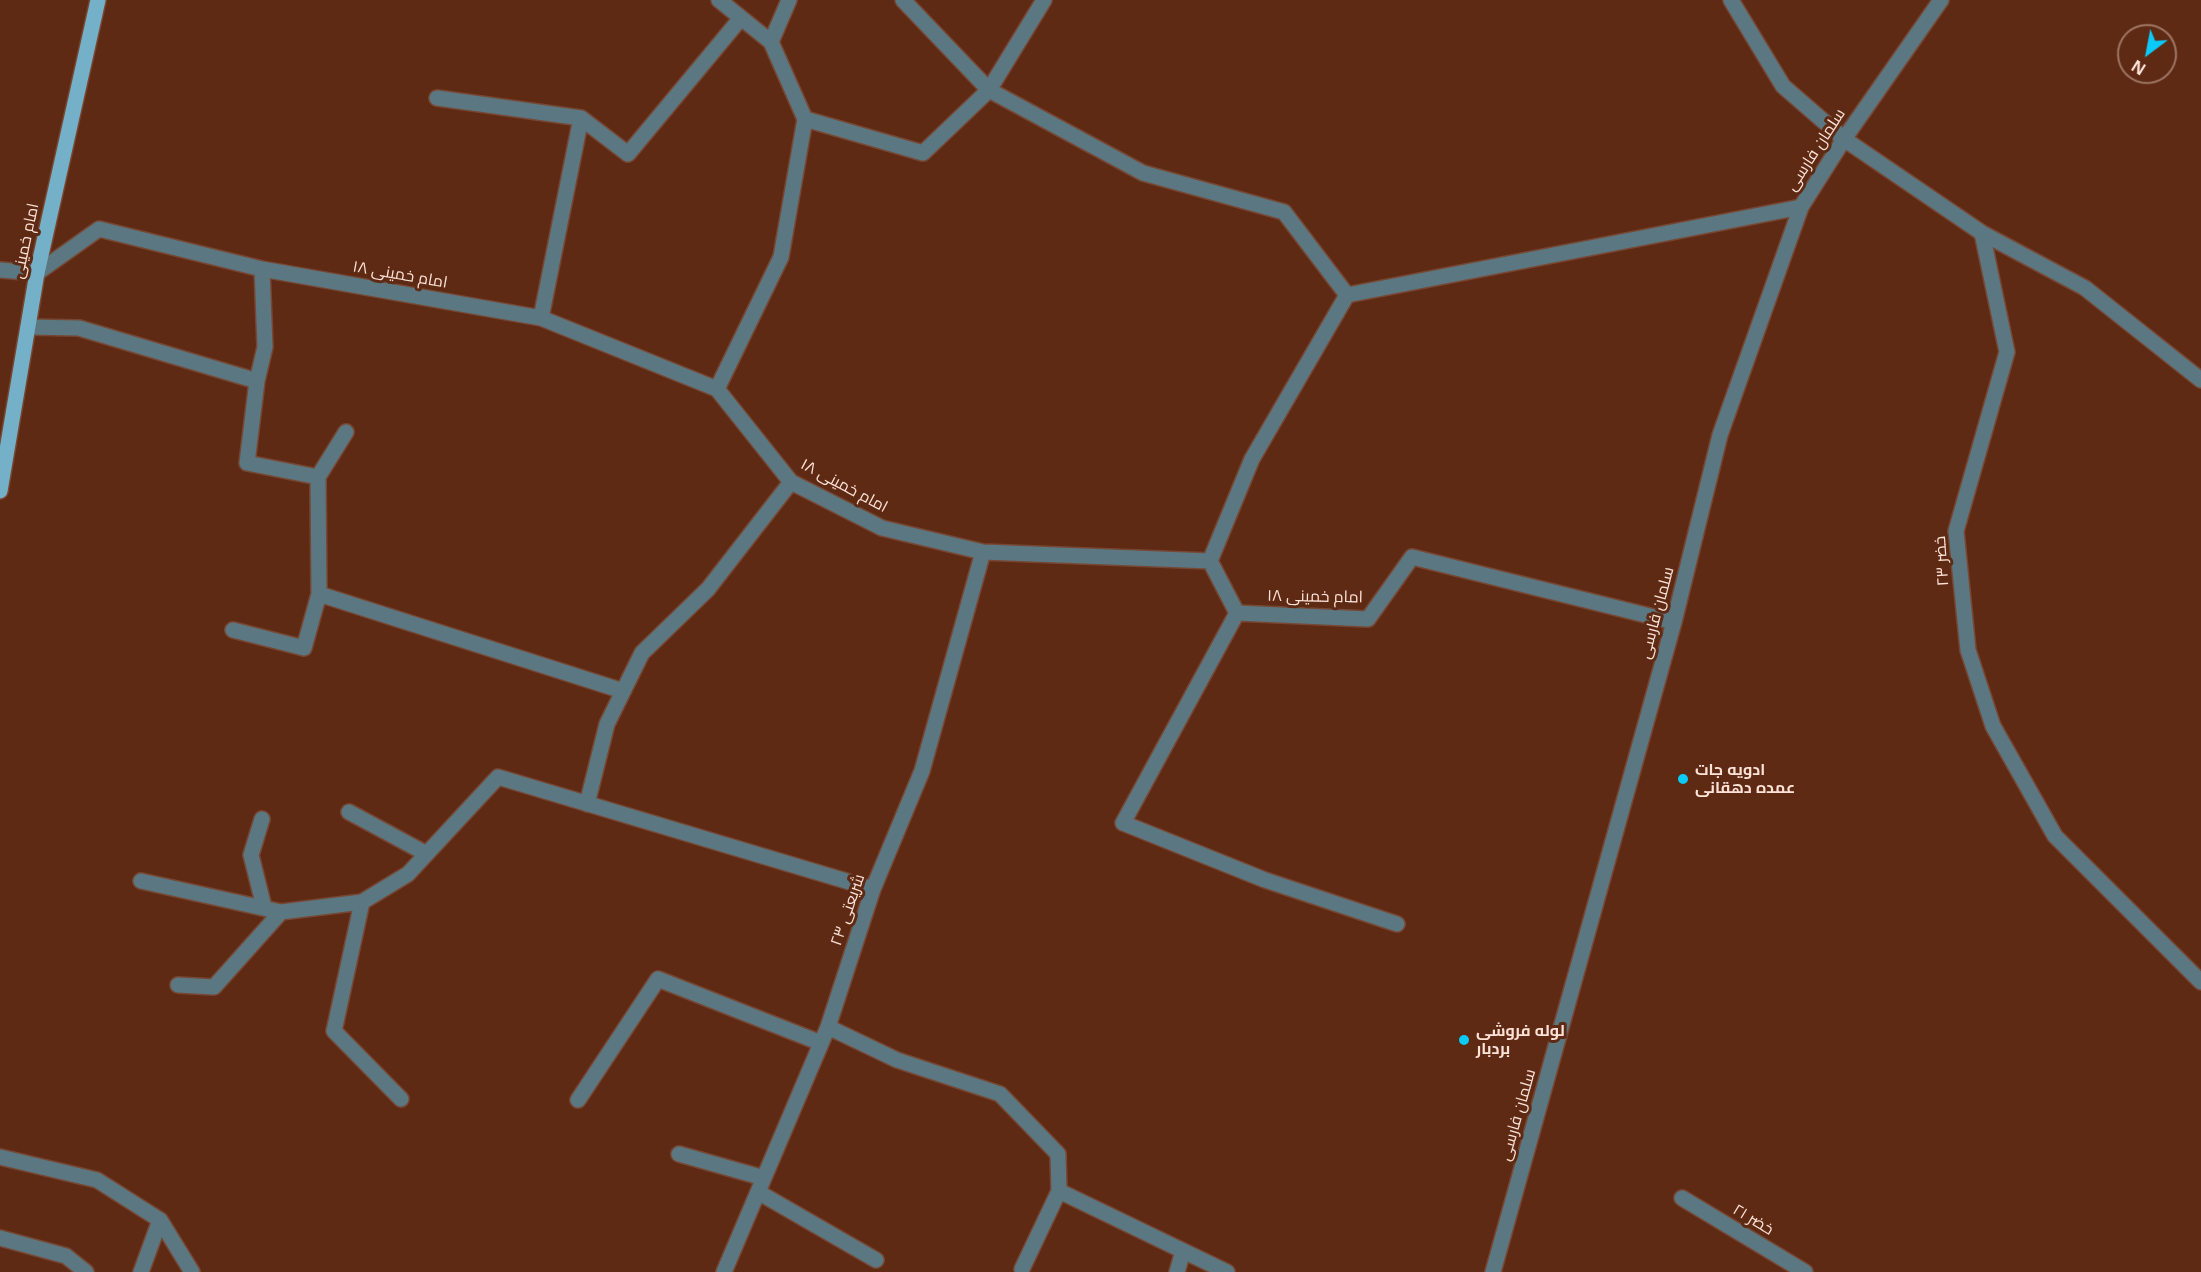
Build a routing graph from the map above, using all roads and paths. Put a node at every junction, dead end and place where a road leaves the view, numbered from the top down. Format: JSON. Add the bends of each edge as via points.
{"nodes":[{"id":1,"x":98,"y":0,"type":"edge"},
{"id":2,"x":719,"y":0,"type":"edge"},
{"id":3,"x":789,"y":0,"type":"edge"},
{"id":4,"x":903,"y":0,"type":"edge"},
{"id":5,"x":1044,"y":0,"type":"edge"},
{"id":6,"x":1731,"y":0,"type":"edge"},
{"id":7,"x":1941,"y":0,"type":"edge"},
{"id":8,"x":741,"y":18,"type":"junction"},
{"id":9,"x":771,"y":42,"type":"junction"},
{"id":10,"x":989,"y":90,"type":"junction"},
{"id":11,"x":437,"y":98,"type":"dead end"},
{"id":12,"x":580,"y":118,"type":"junction"},
{"id":13,"x":806,"y":119,"type":"junction"},
{"id":14,"x":1844,"y":139,"type":"junction"},
{"id":15,"x":1801,"y":207,"type":"junction"},
{"id":16,"x":1982,"y":233,"type":"junction"},
{"id":17,"x":262,"y":269,"type":"junction"},
{"id":18,"x":0,"y":270,"type":"edge"},
{"id":19,"x":37,"y":273,"type":"junction"},
{"id":20,"x":1347,"y":295,"type":"junction"},
{"id":21,"x":541,"y":318,"type":"junction"},
{"id":22,"x":28,"y":327,"type":"junction"},
{"id":23,"x":2201,"y":380,"type":"edge"},
{"id":24,"x":257,"y":381,"type":"junction"},
{"id":25,"x":717,"y":389,"type":"junction"},
{"id":26,"x":346,"y":432,"type":"dead end"},
{"id":27,"x":318,"y":477,"type":"junction"},
{"id":28,"x":791,"y":482,"type":"junction"},
{"id":29,"x":0,"y":491,"type":"edge"},
{"id":30,"x":983,"y":552,"type":"junction"},
{"id":31,"x":1210,"y":561,"type":"junction"},
{"id":32,"x":319,"y":594,"type":"junction"},
{"id":33,"x":1238,"y":614,"type":"junction"},
{"id":34,"x":1674,"y":622,"type":"junction"},
{"id":35,"x":233,"y":630,"type":"dead end"},
{"id":36,"x":623,"y":691,"type":"junction"},
{"id":37,"x":587,"y":804,"type":"junction"},
{"id":38,"x":349,"y":812,"type":"dead end"},
{"id":39,"x":262,"y":819,"type":"dead end"},
{"id":40,"x":425,"y":853,"type":"junction"},
{"id":41,"x":141,"y":881,"type":"dead end"},
{"id":42,"x":873,"y":889,"type":"junction"},
{"id":43,"x":362,"y":902,"type":"junction"},
{"id":44,"x":264,"y":907,"type":"junction"},
{"id":45,"x":281,"y":912,"type":"junction"},
{"id":46,"x":1397,"y":924,"type":"dead end"},
{"id":47,"x":2201,"y":982,"type":"edge"},
{"id":48,"x":178,"y":986,"type":"dead end"},
{"id":49,"x":828,"y":1027,"type":"junction"},
{"id":50,"x":821,"y":1043,"type":"junction"},
{"id":51,"x":401,"y":1100,"type":"dead end"},
{"id":52,"x":578,"y":1100,"type":"dead end"},
{"id":53,"x":679,"y":1154,"type":"dead end"},
{"id":54,"x":0,"y":1157,"type":"edge"},
{"id":55,"x":764,"y":1178,"type":"junction"},
{"id":56,"x":1059,"y":1191,"type":"junction"},
{"id":57,"x":758,"y":1192,"type":"junction"},
{"id":58,"x":1682,"y":1198,"type":"dead end"},
{"id":59,"x":160,"y":1220,"type":"junction"},
{"id":60,"x":0,"y":1238,"type":"edge"},
{"id":61,"x":1183,"y":1251,"type":"junction"},
{"id":62,"x":876,"y":1260,"type":"dead end"},
{"id":63,"x":1022,"y":1269,"type":"dead end"},
{"id":64,"x":86,"y":1272,"type":"edge"},
{"id":65,"x":141,"y":1272,"type":"edge"},
{"id":66,"x":192,"y":1272,"type":"edge"},
{"id":67,"x":724,"y":1272,"type":"edge"},
{"id":68,"x":1177,"y":1272,"type":"edge"},
{"id":69,"x":1227,"y":1272,"type":"edge"},
{"id":70,"x":1493,"y":1272,"type":"edge"},
{"id":71,"x":1805,"y":1272,"type":"edge"}],
"edges":[{"from":1,"to":19,"type":"main road","name":"امام خمینی"},
{"from":2,"to":8,"type":"street"},
{"from":3,"to":9,"type":"street"},
{"from":4,"to":10,"type":"street"},
{"from":5,"to":10,"type":"street"},
{"from":6,"to":14,"type":"street","via":[[1783,86]]},
{"from":7,"to":14,"type":"street","name":"سلمان فارسی"},
{"from":8,"to":9,"type":"street"},
{"from":8,"to":12,"type":"street","via":[[628,154]]},
{"from":9,"to":13,"type":"street"},
{"from":10,"to":13,"type":"street","via":[[923,153]]},
{"from":10,"to":20,"type":"street","via":[[1143,173],[1284,212]]},
{"from":11,"to":12,"type":"street"},
{"from":12,"to":21,"type":"street"},
{"from":13,"to":25,"type":"street","via":[[781,257]]},
{"from":14,"to":15,"type":"street","name":"سلمان فارسی"},
{"from":14,"to":16,"type":"street"},
{"from":15,"to":20,"type":"street"},
{"from":15,"to":34,"type":"street","name":"سلمان فارسی","via":[[1720,435]]},
{"from":16,"to":23,"type":"street","via":[[2085,288]]},
{"from":16,"to":47,"type":"street","name":"خضر ۲۳","via":[[2007,351],[1956,531],[1968,650],[1993,726],[2055,836]]},
{"from":17,"to":19,"type":"street","name":"امام خمینی ۱۸","via":[[99,229]]},
{"from":17,"to":21,"type":"street","name":"امام خمینی ۱۸"},
{"from":17,"to":24,"type":"street","via":[[266,347]]},
{"from":18,"to":19,"type":"street"},
{"from":19,"to":22,"type":"main road","name":"امام خمینی"},
{"from":20,"to":31,"type":"street","via":[[1252,459]]},
{"from":21,"to":25,"type":"street","name":"امام خمینی ۱۸"},
{"from":22,"to":24,"type":"street","via":[[79,328]]},
{"from":22,"to":29,"type":"main road","name":"امام خمینی"},
{"from":24,"to":27,"type":"street","via":[[247,463]]},
{"from":25,"to":28,"type":"street","name":"امام خمینی ۱۸"},
{"from":26,"to":27,"type":"street"},
{"from":27,"to":32,"type":"street"},
{"from":28,"to":30,"type":"street","name":"امام خمینی ۱۸","via":[[882,528]]},
{"from":28,"to":36,"type":"street","via":[[708,589],[642,653]]},
{"from":30,"to":31,"type":"street","name":"امام خمینی ۱۸"},
{"from":30,"to":42,"type":"street","name":"شریعتی ۲۳","via":[[922,771]]},
{"from":31,"to":33,"type":"street"},
{"from":32,"to":35,"type":"street","via":[[304,648]]},
{"from":32,"to":36,"type":"street"},
{"from":33,"to":34,"type":"street","name":"امام خمینی ۱۸","via":[[1368,619],[1412,557]]},
{"from":33,"to":46,"type":"street","via":[[1123,823],[1265,880]]},
{"from":34,"to":70,"type":"street","name":"سلمان فارسی"},
{"from":36,"to":37,"type":"street","via":[[607,724]]},
{"from":37,"to":40,"type":"street","via":[[498,777]]},
{"from":37,"to":42,"type":"street"},
{"from":38,"to":40,"type":"street"},
{"from":39,"to":44,"type":"street","via":[[251,855]]},
{"from":40,"to":43,"type":"street","via":[[408,874]]},
{"from":41,"to":44,"type":"street"},
{"from":42,"to":49,"type":"street","name":"شریعتی ۲۳"},
{"from":43,"to":45,"type":"street"},
{"from":43,"to":51,"type":"street","via":[[334,1031]]},
{"from":44,"to":45,"type":"street"},
{"from":45,"to":48,"type":"street","via":[[214,987]]},
{"from":49,"to":50,"type":"street","name":"شریعتی ۲۳"},
{"from":49,"to":56,"type":"street","via":[[897,1060],[1000,1094],[1058,1154]]},
{"from":50,"to":52,"type":"street","via":[[658,979]]},
{"from":50,"to":55,"type":"street","name":"شریعتی ۲۳"},
{"from":53,"to":55,"type":"street"},
{"from":54,"to":59,"type":"street","via":[[97,1180]]},
{"from":55,"to":57,"type":"street","name":"شریعتی ۲۳"},
{"from":56,"to":61,"type":"street"},
{"from":56,"to":63,"type":"street"},
{"from":57,"to":62,"type":"street"},
{"from":57,"to":67,"type":"street","name":"شریعتی ۲۳"},
{"from":58,"to":71,"type":"street","name":"خضر ۲۱"},
{"from":59,"to":65,"type":"street"},
{"from":59,"to":66,"type":"street"},
{"from":60,"to":64,"type":"street","via":[[66,1256]]},
{"from":61,"to":68,"type":"street"},
{"from":61,"to":69,"type":"street"}]}
